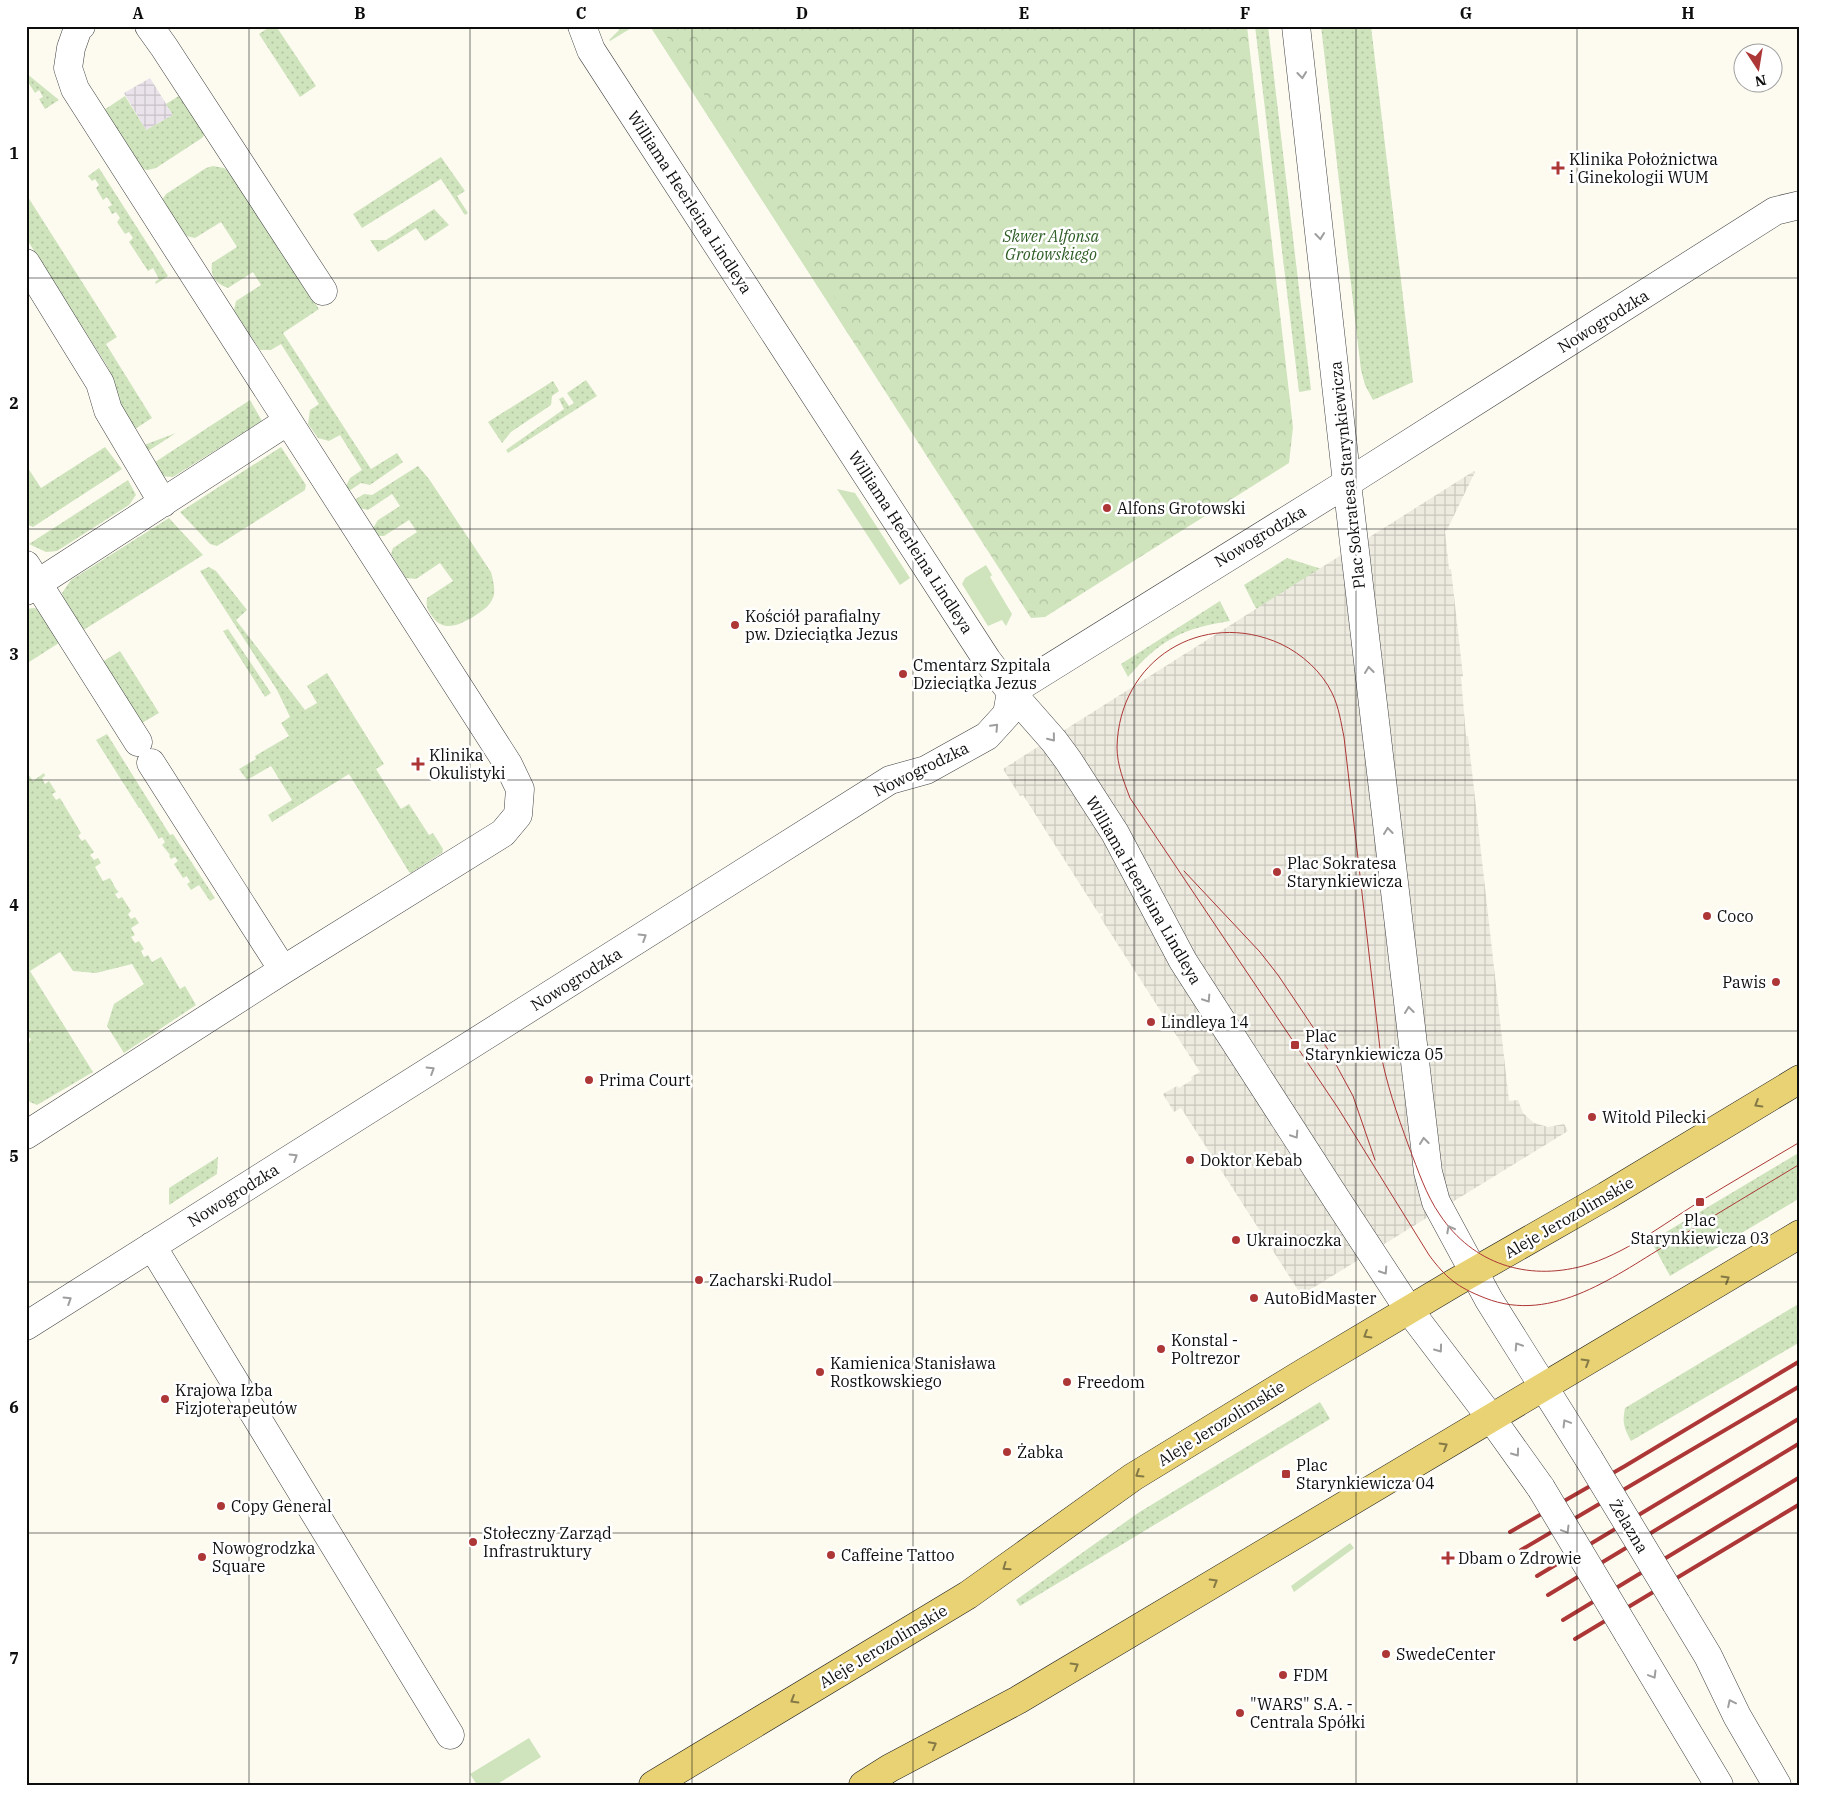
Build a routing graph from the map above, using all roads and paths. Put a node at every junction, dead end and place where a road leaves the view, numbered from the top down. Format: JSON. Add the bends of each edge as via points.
{"nodes":[{"id":1,"x":81,"y":26,"type":"edge"},
{"id":2,"x":149,"y":26,"type":"edge"},
{"id":3,"x":568,"y":26,"type":"edge"},
{"id":4,"x":1296,"y":26,"type":"edge"},
{"id":5,"x":587,"y":38,"type":"edge"},
{"id":6,"x":1788,"y":208,"type":"edge"},
{"id":7,"x":26,"y":263,"type":"edge"},
{"id":8,"x":323,"y":291,"type":"dead end"},
{"id":9,"x":288,"y":421,"type":"junction"},
{"id":10,"x":1347,"y":482,"type":"junction"},
{"id":11,"x":163,"y":503,"type":"junction"},
{"id":12,"x":30,"y":580,"type":"edge"},
{"id":13,"x":1011,"y":692,"type":"junction"},
{"id":14,"x":283,"y":970,"type":"junction"},
{"id":15,"x":1800,"y":1079,"type":"edge"},
{"id":16,"x":28,"y":1130,"type":"edge"},
{"id":17,"x":1800,"y":1234,"type":"edge"},
{"id":18,"x":152,"y":1246,"type":"junction"},
{"id":19,"x":1474,"y":1272,"type":"junction"},
{"id":20,"x":1419,"y":1312,"type":"junction"},
{"id":21,"x":26,"y":1326,"type":"edge"},
{"id":22,"x":1544,"y":1386,"type":"junction"},
{"id":23,"x":1491,"y":1418,"type":"junction"},
{"id":24,"x":450,"y":1735,"type":"dead end"},
{"id":25,"x":654,"y":1785,"type":"edge"},
{"id":26,"x":864,"y":1785,"type":"edge"},
{"id":27,"x":1719,"y":1785,"type":"edge"},
{"id":28,"x":1777,"y":1785,"type":"edge"}],
"edges":[{"from":1,"to":9,"type":"street","via":[[71,48],[68,68],[75,89]]},
{"from":2,"to":8,"type":"street"},
{"from":3,"to":5,"type":"street","name":"Williama Heerleina Lindleya"},
{"from":4,"to":10,"type":"street","name":"Plac Sokratesa Starynkiewicza","one_way":true},
{"from":5,"to":13,"type":"street","name":"Williama Heerleina Lindleya","via":[[987,660]]},
{"from":6,"to":10,"type":"street","name":"Nowogrodzka"},
{"from":7,"to":11,"type":"street","via":[[100,383],[108,410]]},
{"from":9,"to":11,"type":"street"},
{"from":9,"to":14,"type":"street","via":[[508,764],[520,789],[518,815],[503,833]]},
{"from":10,"to":13,"type":"street","name":"Nowogrodzka"},
{"from":19,"to":10,"type":"street","name":"Plac Sokratesa Starynkiewicza","one_way":true,"via":[[1436,1202],[1428,1172]]},
{"from":11,"to":12,"type":"street"},
{"from":12,"to":14,"type":"street","via":[[145,752]]},
{"from":18,"to":13,"type":"street","name":"Nowogrodzka","one_way":true,"via":[[890,780],[926,770],[987,736],[1007,714]]},
{"from":13,"to":20,"type":"street","name":"Williama Heerleina Lindleya","one_way":true,"via":[[1054,741],[1115,833],[1187,968]]},
{"from":14,"to":16,"type":"street"},
{"from":15,"to":19,"type":"main road","name":"Aleje Jerozolimskie","one_way":true},
{"from":22,"to":17,"type":"main road","one_way":true},
{"from":21,"to":18,"type":"street","name":"Nowogrodzka","one_way":true},
{"from":18,"to":24,"type":"street"},
{"from":19,"to":20,"type":"main road","name":"Aleje Jerozolimskie"},
{"from":22,"to":19,"type":"street","name":"Żelazna","one_way":true},
{"from":20,"to":23,"type":"street","one_way":true},
{"from":20,"to":25,"type":"main road","name":"Aleje Jerozolimskie","one_way":true,"via":[[1133,1477],[968,1594]]},
{"from":22,"to":23,"type":"main road"},
{"from":28,"to":22,"type":"street","name":"Żelazna","one_way":true,"bridge":true,"via":[[1737,1716],[1708,1656]]},
{"from":26,"to":23,"type":"main road","one_way":true,"via":[[1018,1700]]},
{"from":23,"to":27,"type":"street","one_way":true,"bridge":true,"via":[[1541,1488]]}]}
